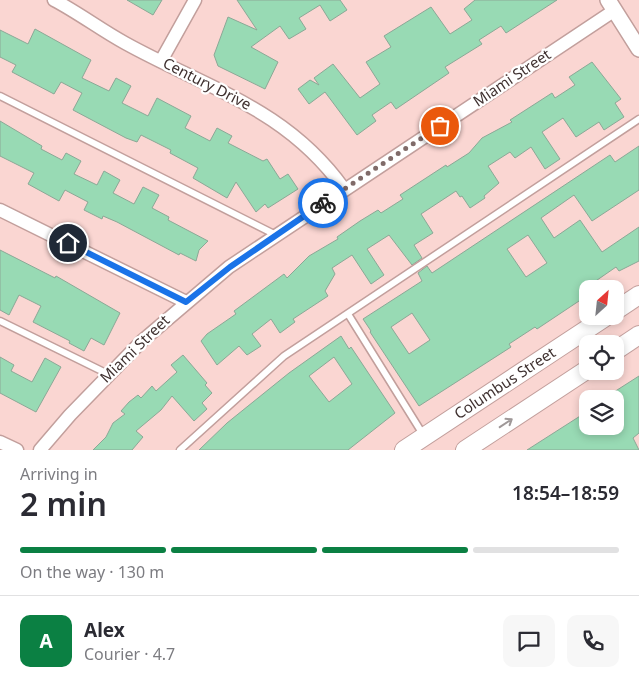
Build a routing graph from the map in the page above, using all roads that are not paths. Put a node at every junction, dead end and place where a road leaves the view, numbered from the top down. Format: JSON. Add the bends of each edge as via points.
{"nodes":[{"id":1,"x":54,"y":0,"type":"edge"},
{"id":2,"x":195,"y":0,"type":"edge"},
{"id":3,"x":612,"y":5,"type":"edge"},
{"id":4,"x":639,"y":49,"type":"edge"},
{"id":5,"x":161,"y":61,"type":"junction"},
{"id":6,"x":0,"y":96,"type":"edge"},
{"id":7,"x":639,"y":119,"type":"edge"},
{"id":8,"x":344,"y":189,"type":"junction"},
{"id":9,"x":0,"y":210,"type":"edge"},
{"id":10,"x":276,"y":234,"type":"junction"},
{"id":11,"x":639,"y":295,"type":"edge"},
{"id":12,"x":186,"y":302,"type":"junction"},
{"id":13,"x":624,"y":305,"type":"edge"},
{"id":14,"x":348,"y":314,"type":"junction"},
{"id":15,"x":0,"y":321,"type":"edge"},
{"id":16,"x":593,"y":325,"type":"edge"},
{"id":17,"x":639,"y":335,"type":"edge"},
{"id":18,"x":624,"y":345,"type":"edge"},
{"id":19,"x":108,"y":374,"type":"junction"},
{"id":20,"x":579,"y":375,"type":"edge"},
{"id":21,"x":424,"y":436,"type":"junction"},
{"id":22,"x":0,"y":442,"type":"edge"},
{"id":23,"x":17,"y":450,"type":"edge"},
{"id":24,"x":40,"y":450,"type":"edge"},
{"id":25,"x":180,"y":450,"type":"edge"},
{"id":26,"x":404,"y":450,"type":"edge"},
{"id":27,"x":465,"y":450,"type":"edge"}],
"edges":[{"from":1,"to":5,"type":"street","name":"Century Drive","via":[[124,43]]},
{"from":2,"to":5,"type":"street"},
{"from":3,"to":4,"type":"street"},
{"from":3,"to":8,"type":"street","name":"Miami Street"},
{"from":5,"to":8,"type":"street","name":"Century Drive","via":[[264,113],[311,149]]},
{"from":6,"to":10,"type":"lane"},
{"from":7,"to":14,"type":"lane"},
{"from":8,"to":10,"type":"street","name":"Miami Street"},
{"from":9,"to":12,"type":"street"},
{"from":10,"to":12,"type":"street","name":"Miami Street"},
{"from":11,"to":13,"type":"main road"},
{"from":12,"to":19,"type":"street","name":"Miami Street"},
{"from":14,"to":21,"type":"lane"},
{"from":14,"to":25,"type":"lane","via":[[284,356]]},
{"from":15,"to":19,"type":"lane"},
{"from":16,"to":21,"type":"main road","name":"Columbus Street"},
{"from":17,"to":18,"type":"main road"},
{"from":19,"to":24,"type":"street","name":"Miami Street"},
{"from":27,"to":20,"type":"main road","one_way":true},
{"from":21,"to":26,"type":"main road","name":"Columbus Street"},
{"from":22,"to":23,"type":"street"}]}
